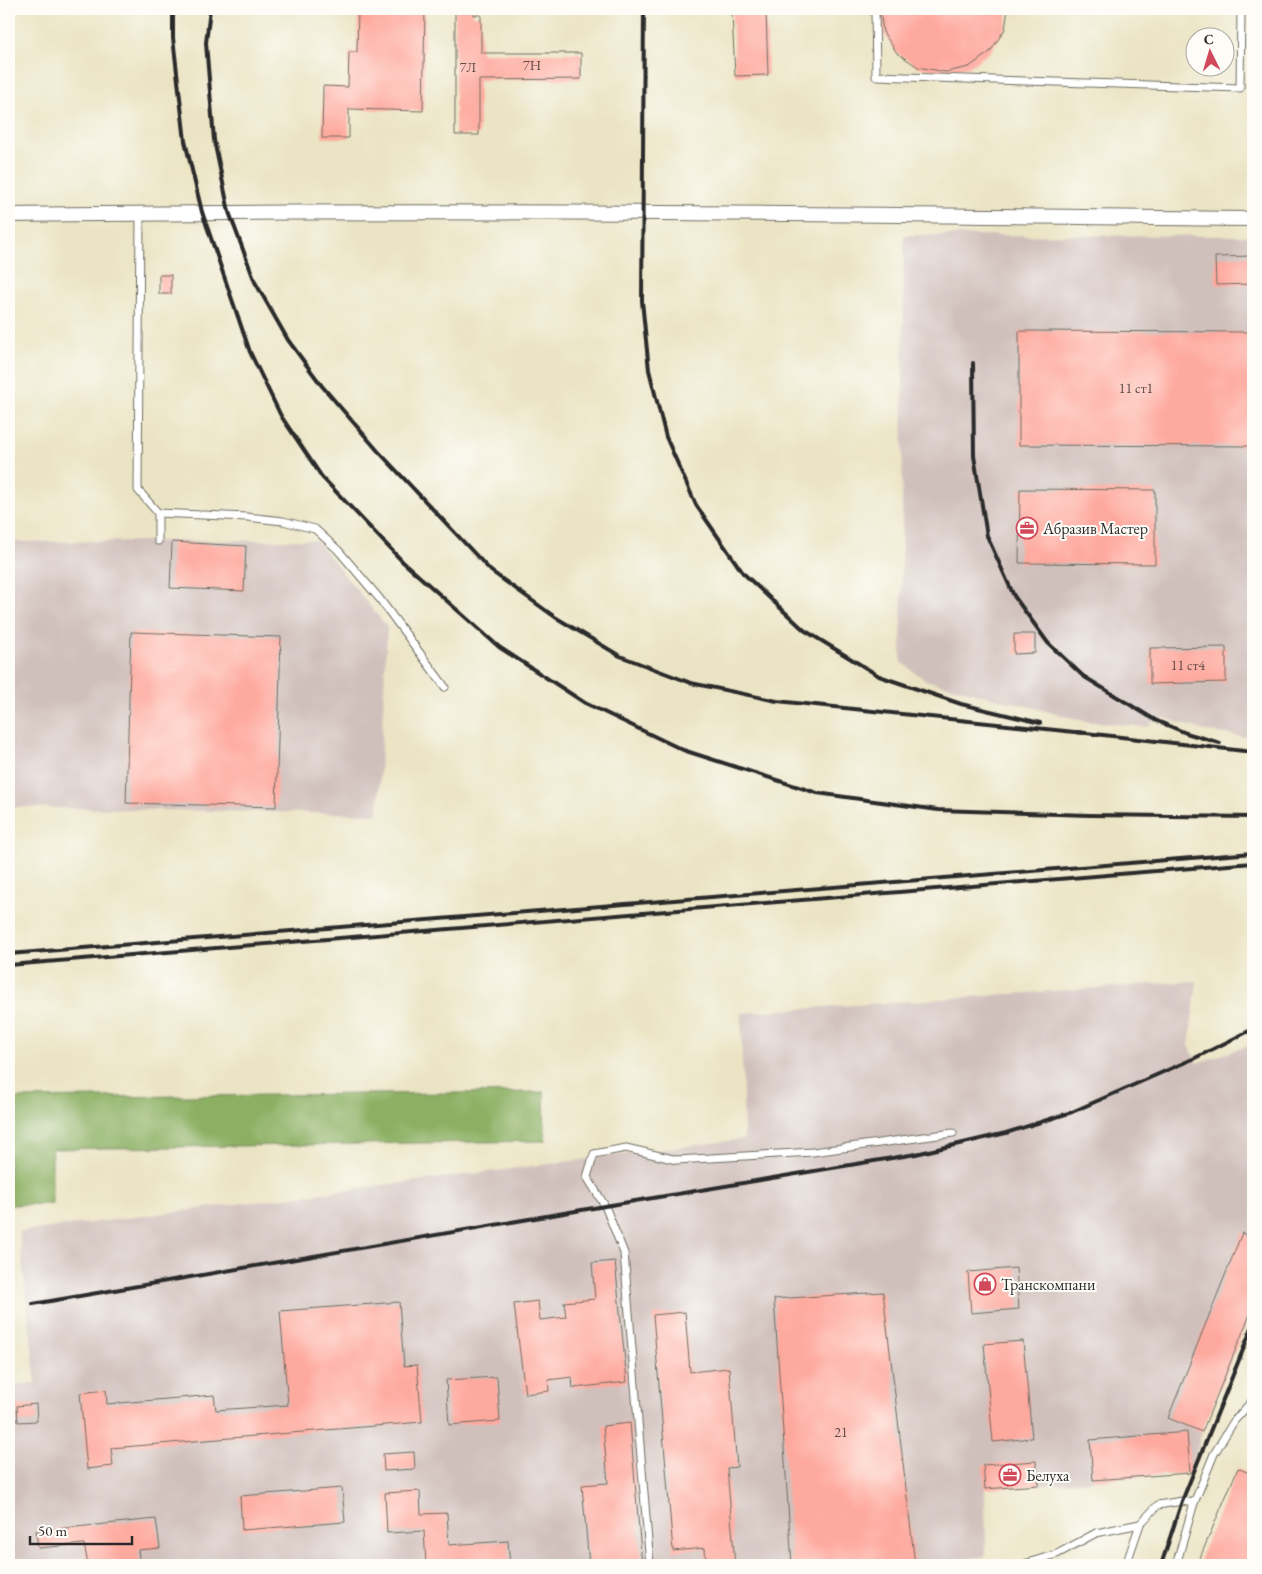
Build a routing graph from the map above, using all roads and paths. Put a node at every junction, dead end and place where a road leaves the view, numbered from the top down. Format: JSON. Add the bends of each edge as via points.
{"nodes":[{"id":1,"x":875,"y":9,"type":"edge"},
{"id":2,"x":1241,"y":9,"type":"edge"},
{"id":3,"x":140,"y":213,"type":"junction"},
{"id":4,"x":9,"y":215,"type":"edge"},
{"id":5,"x":1253,"y":219,"type":"edge"},
{"id":6,"x":158,"y":513,"type":"junction"},
{"id":7,"x":158,"y":541,"type":"dead end"},
{"id":8,"x":445,"y":687,"type":"dead end"},
{"id":9,"x":954,"y":1133,"type":"dead end"},
{"id":10,"x":1253,"y":1400,"type":"edge"},
{"id":11,"x":1194,"y":1503,"type":"junction"},
{"id":12,"x":1140,"y":1524,"type":"junction"},
{"id":13,"x":650,"y":1565,"type":"edge"},
{"id":14,"x":1022,"y":1565,"type":"edge"},
{"id":15,"x":1126,"y":1565,"type":"edge"},
{"id":16,"x":1176,"y":1565,"type":"edge"}],
"edges":[{"from":1,"to":2,"type":"lane","via":[[876,76],[1240,88]]},
{"from":3,"to":4,"type":"street"},
{"from":3,"to":5,"type":"street","via":[[788,213]]},
{"from":3,"to":6,"type":"lane","via":[[138,490]]},
{"from":6,"to":7,"type":"lane"},
{"from":6,"to":8,"type":"lane","via":[[247,516],[283,520],[314,530],[338,550],[379,598]]},
{"from":9,"to":13,"type":"lane","via":[[813,1152],[676,1160],[626,1148],[594,1154],[587,1177],[605,1206],[624,1253]]},
{"from":10,"to":11,"type":"lane","via":[[1234,1421],[1214,1454]]},
{"from":11,"to":12,"type":"lane","via":[[1182,1501],[1158,1505]]},
{"from":11,"to":16,"type":"lane"},
{"from":12,"to":14,"type":"lane","via":[[1096,1533],[1058,1554]]},
{"from":12,"to":15,"type":"lane"}]}
